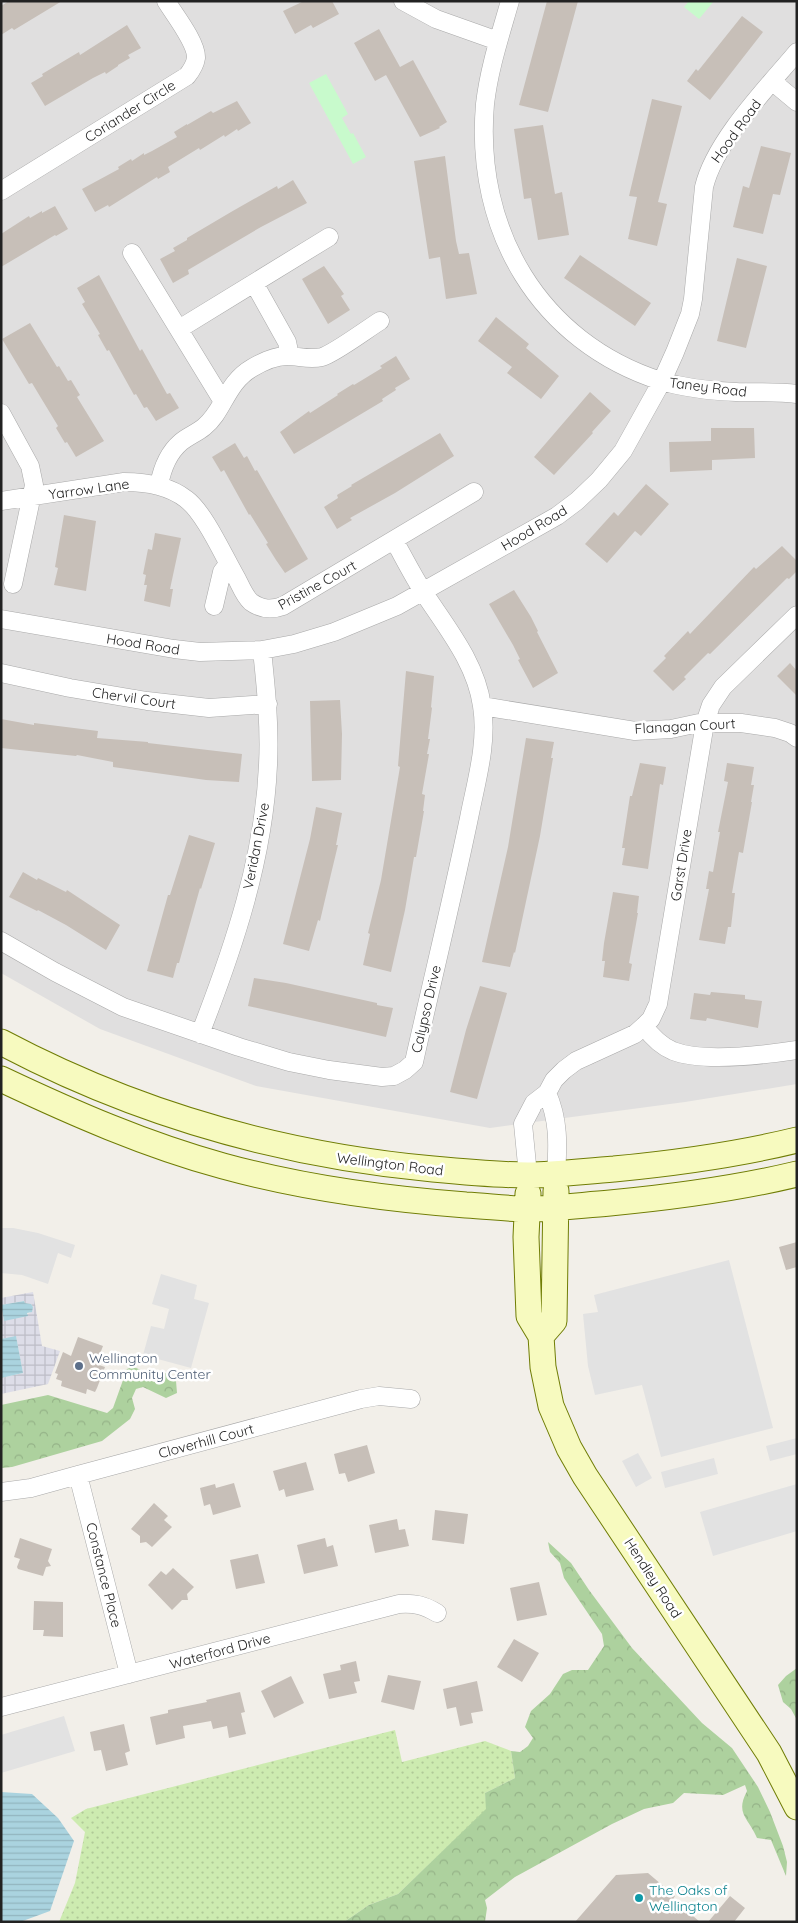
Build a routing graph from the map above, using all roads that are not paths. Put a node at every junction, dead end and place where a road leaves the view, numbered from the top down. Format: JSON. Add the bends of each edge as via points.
{"nodes":[{"id":1,"x":166,"y":1,"type":"edge"},
{"id":2,"x":403,"y":1,"type":"edge"},
{"id":3,"x":510,"y":1,"type":"edge"},
{"id":4,"x":498,"y":41,"type":"junction"},
{"id":5,"x":797,"y":52,"type":"edge"},
{"id":6,"x":772,"y":82,"type":"junction"},
{"id":7,"x":797,"y":102,"type":"edge"},
{"id":8,"x":1,"y":191,"type":"edge"},
{"id":9,"x":329,"y":237,"type":"dead end"},
{"id":10,"x":132,"y":253,"type":"dead end"},
{"id":11,"x":254,"y":283,"type":"junction"},
{"id":12,"x":380,"y":321,"type":"dead end"},
{"id":13,"x":179,"y":329,"type":"junction"},
{"id":14,"x":290,"y":356,"type":"junction"},
{"id":15,"x":662,"y":381,"type":"junction"},
{"id":16,"x":797,"y":394,"type":"edge"},
{"id":17,"x":222,"y":400,"type":"junction"},
{"id":18,"x":1,"y":414,"type":"edge"},
{"id":19,"x":159,"y":485,"type":"junction"},
{"id":20,"x":474,"y":492,"type":"dead end"},
{"id":21,"x":32,"y":497,"type":"junction"},
{"id":22,"x":1,"y":501,"type":"edge"},
{"id":23,"x":394,"y":540,"type":"junction"},
{"id":24,"x":228,"y":564,"type":"junction"},
{"id":25,"x":13,"y":584,"type":"dead end"},
{"id":26,"x":422,"y":591,"type":"junction"},
{"id":27,"x":214,"y":606,"type":"dead end"},
{"id":28,"x":797,"y":615,"type":"edge"},
{"id":29,"x":1,"y":619,"type":"edge"},
{"id":30,"x":262,"y":650,"type":"junction"},
{"id":31,"x":1,"y":673,"type":"edge"},
{"id":32,"x":268,"y":704,"type":"junction"},
{"id":33,"x":482,"y":706,"type":"junction"},
{"id":34,"x":705,"y":723,"type":"junction"},
{"id":35,"x":797,"y":738,"type":"edge"},
{"id":36,"x":1,"y":941,"type":"edge"},
{"id":37,"x":644,"y":1026,"type":"junction"},
{"id":38,"x":200,"y":1034,"type":"junction"},
{"id":39,"x":1,"y":1042,"type":"edge"},
{"id":40,"x":797,"y":1050,"type":"edge"},
{"id":41,"x":1,"y":1079,"type":"edge"},
{"id":42,"x":547,"y":1093,"type":"junction"},
{"id":43,"x":797,"y":1140,"type":"edge"},
{"id":44,"x":556,"y":1174,"type":"junction"},
{"id":45,"x":797,"y":1174,"type":"edge"},
{"id":46,"x":528,"y":1175,"type":"junction"},
{"id":47,"x":555,"y":1207,"type":"junction"},
{"id":48,"x":528,"y":1209,"type":"junction"},
{"id":49,"x":541,"y":1336,"type":"junction"},
{"id":50,"x":411,"y":1399,"type":"dead end"},
{"id":51,"x":78,"y":1476,"type":"junction"},
{"id":52,"x":1,"y":1492,"type":"edge"},
{"id":53,"x":437,"y":1613,"type":"dead end"},
{"id":54,"x":129,"y":1674,"type":"junction"},
{"id":55,"x":1,"y":1707,"type":"edge"},
{"id":56,"x":797,"y":1807,"type":"edge"}],
"edges":[{"from":1,"to":8,"type":"street","name":"Coriander Circle","via":[[194,48],[196,58],[187,76]]},
{"from":2,"to":4,"type":"street","via":[[436,19]]},
{"from":3,"to":4,"type":"street","name":"Taney Road"},
{"from":4,"to":15,"type":"street","name":"Taney Road","via":[[485,106],[485,158],[493,209],[512,258],[528,286],[568,329],[624,366]]},
{"from":5,"to":6,"type":"street","name":"Hood Road"},
{"from":6,"to":7,"type":"street"},
{"from":6,"to":15,"type":"street","name":"Hood Road","via":[[722,146],[708,173],[690,314]]},
{"from":9,"to":11,"type":"street"},
{"from":10,"to":13,"type":"street"},
{"from":11,"to":13,"type":"street"},
{"from":11,"to":14,"type":"street","via":[[287,342]]},
{"from":12,"to":14,"type":"street","via":[[327,355],[308,359]]},
{"from":13,"to":17,"type":"street"},
{"from":14,"to":17,"type":"street","via":[[269,359],[249,370]]},
{"from":15,"to":16,"type":"street","name":"Taney Road","via":[[736,392]]},
{"from":15,"to":26,"type":"street","name":"Hood Road","via":[[623,451],[577,501],[557,516]]},
{"from":17,"to":19,"type":"street","via":[[215,416],[169,455]]},
{"from":18,"to":21,"type":"street","via":[[30,466],[34,485]]},
{"from":19,"to":21,"type":"street","name":"Yarrow Lane","via":[[124,482]]},
{"from":19,"to":24,"type":"street","name":"Yarrow Lane","via":[[174,490],[199,512]]},
{"from":20,"to":23,"type":"street","name":"Pristine Court"},
{"from":21,"to":22,"type":"street","name":"Yarrow Lane"},
{"from":21,"to":25,"type":"street"},
{"from":23,"to":24,"type":"street","name":"Pristine Court","via":[[284,606],[271,610],[251,602]]},
{"from":23,"to":26,"type":"street"},
{"from":24,"to":27,"type":"street","via":[[222,572]]},
{"from":26,"to":30,"type":"street","name":"Hood Road","via":[[397,606],[342,630]]},
{"from":26,"to":33,"type":"street","name":"Calypso Drive","via":[[471,667]]},
{"from":28,"to":34,"type":"street","name":"Garst Drive","via":[[723,687],[711,705]]},
{"from":29,"to":30,"type":"street","name":"Hood Road","via":[[174,650]]},
{"from":30,"to":32,"type":"street","name":"Veridan Drive"},
{"from":31,"to":32,"type":"street","name":"Chervil Court","via":[[147,701],[208,708]]},
{"from":32,"to":38,"type":"street","name":"Veridan Drive","via":[[266,800],[259,847],[228,958]]},
{"from":33,"to":34,"type":"street","name":"Flanagan Court","via":[[635,731]]},
{"from":33,"to":38,"type":"street","name":"Calypso Drive","via":[[481,757],[414,1062],[394,1076],[382,1077],[289,1062]]},
{"from":34,"to":35,"type":"street","name":"Flanagan Court","via":[[741,723],[775,728]]},
{"from":34,"to":37,"type":"street","name":"Garst Drive","via":[[658,1004]]},
{"from":36,"to":38,"type":"street","name":"Calypso Drive","via":[[123,1007]]},
{"from":37,"to":40,"type":"street","via":[[663,1046],[688,1055],[730,1057]]},
{"from":37,"to":42,"type":"street","name":"Garst Drive","via":[[635,1034],[576,1061],[554,1080]]},
{"from":39,"to":46,"type":"main road","name":"Wellington Road","via":[[139,1104],[231,1133],[339,1158],[394,1166]]},
{"from":41,"to":48,"type":"main road","via":[[76,1115],[142,1140],[260,1176],[418,1202]]},
{"from":42,"to":44,"type":"street","via":[[554,1108],[559,1141]]},
{"from":42,"to":46,"type":"street","name":"Garst Drive","via":[[534,1103],[523,1124]]},
{"from":43,"to":44,"type":"main road","name":"Wellington Road","via":[[725,1156]]},
{"from":44,"to":46,"type":"main road","name":"Wellington Road"},
{"from":44,"to":47,"type":"main road"},
{"from":45,"to":47,"type":"main road","via":[[727,1189]]},
{"from":46,"to":48,"type":"main road","name":"Hendley Road"},
{"from":47,"to":48,"type":"main road"},
{"from":47,"to":49,"type":"main road","via":[[554,1321]]},
{"from":48,"to":49,"type":"main road","name":"Hendley Road","via":[[526,1237],[530,1316]]},
{"from":49,"to":56,"type":"main road","name":"Hendley Road","via":[[546,1388],[569,1448],[769,1753]]},
{"from":50,"to":51,"type":"street","name":"Cloverhill Court","via":[[361,1398]]},
{"from":51,"to":52,"type":"street","name":"Cloverhill Court"},
{"from":51,"to":54,"type":"street","name":"Constance Place"},
{"from":53,"to":54,"type":"street","name":"Waterford Drive","via":[[415,1603],[399,1604]]},
{"from":54,"to":55,"type":"street","name":"Waterford Drive"}]}
